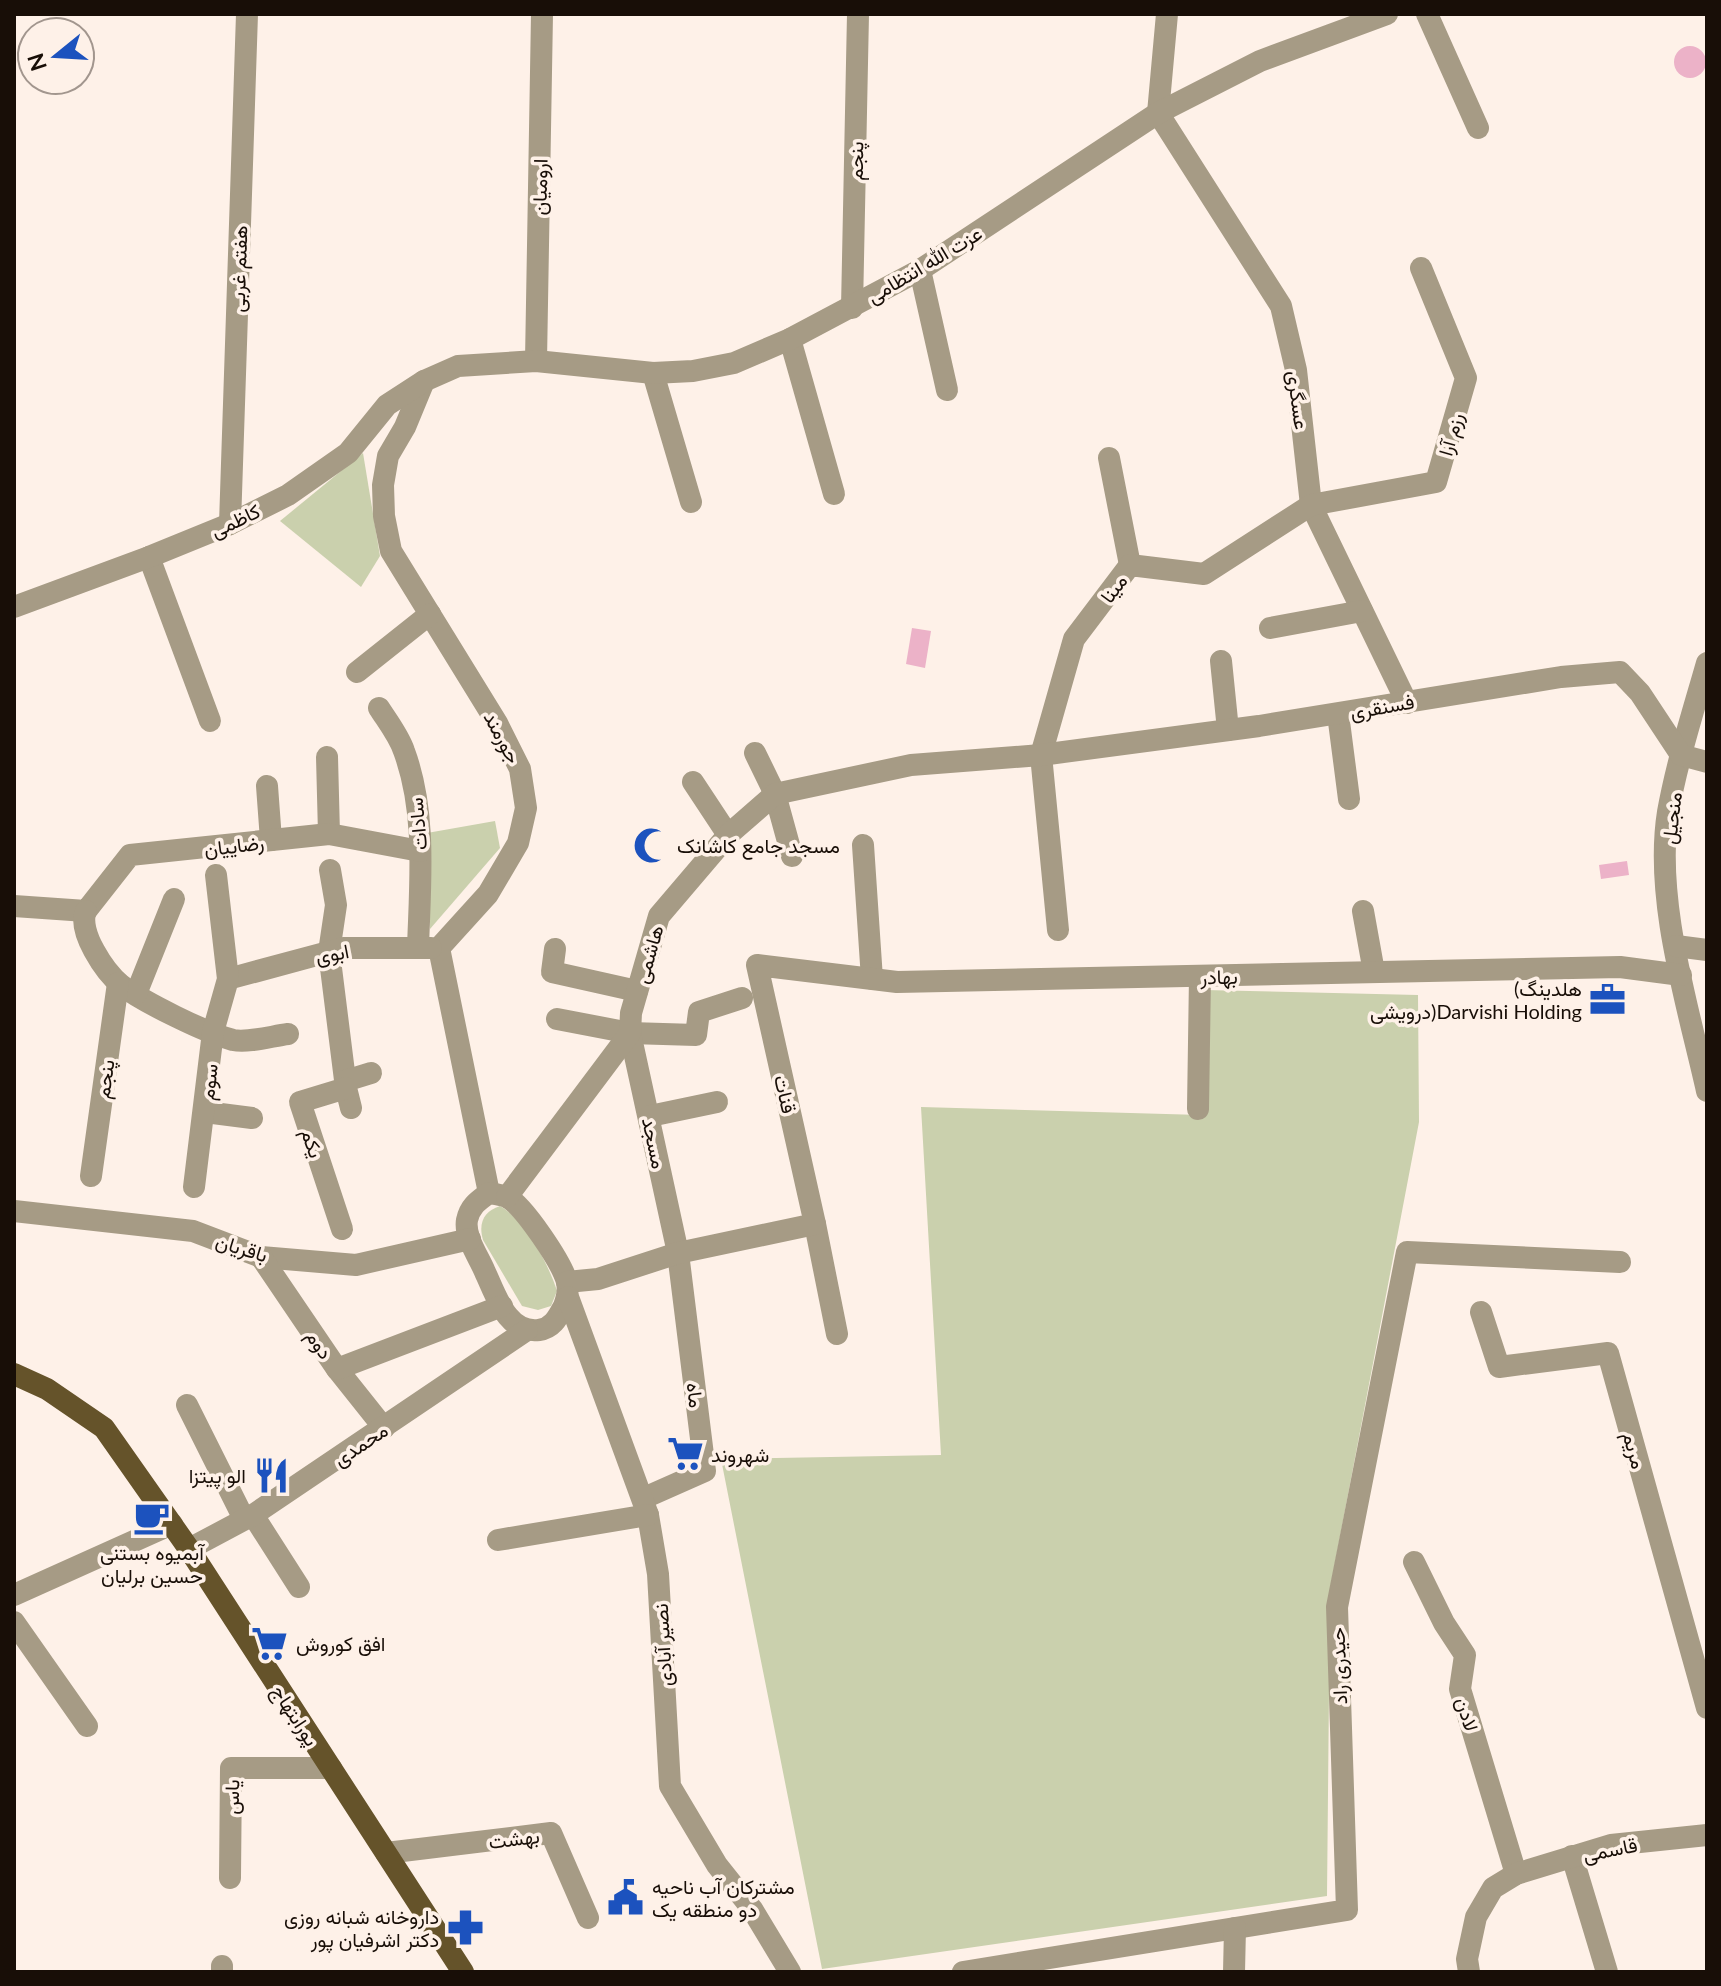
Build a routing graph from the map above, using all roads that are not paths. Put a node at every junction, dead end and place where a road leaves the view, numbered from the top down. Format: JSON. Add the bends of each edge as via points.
{"nodes":[{"id":1,"x":247,"y":14,"type":"edge"},
{"id":2,"x":542,"y":14,"type":"edge"},
{"id":3,"x":858,"y":14,"type":"edge"},
{"id":4,"x":1167,"y":14,"type":"edge"},
{"id":5,"x":1387,"y":14,"type":"edge"},
{"id":6,"x":1427,"y":14,"type":"edge"},
{"id":7,"x":1158,"y":113,"type":"junction"},
{"id":8,"x":1478,"y":128,"type":"dead end"},
{"id":9,"x":1421,"y":268,"type":"dead end"},
{"id":10,"x":920,"y":270,"type":"junction"},
{"id":11,"x":852,"y":308,"type":"junction"},
{"id":12,"x":790,"y":339,"type":"junction"},
{"id":13,"x":536,"y":361,"type":"junction"},
{"id":14,"x":653,"y":373,"type":"junction"},
{"id":15,"x":424,"y":381,"type":"junction"},
{"id":16,"x":947,"y":390,"type":"dead end"},
{"id":17,"x":1109,"y":458,"type":"dead end"},
{"id":18,"x":834,"y":494,"type":"dead end"},
{"id":19,"x":691,"y":502,"type":"dead end"},
{"id":20,"x":1311,"y":505,"type":"junction"},
{"id":21,"x":230,"y":524,"type":"junction"},
{"id":22,"x":149,"y":557,"type":"junction"},
{"id":23,"x":1130,"y":565,"type":"junction"},
{"id":24,"x":14,"y":607,"type":"edge"},
{"id":25,"x":1362,"y":611,"type":"junction"},
{"id":26,"x":430,"y":614,"type":"junction"},
{"id":27,"x":1270,"y":628,"type":"dead end"},
{"id":28,"x":1221,"y":661,"type":"dead end"},
{"id":29,"x":1707,"y":663,"type":"edge"},
{"id":30,"x":357,"y":672,"type":"dead end"},
{"id":31,"x":1407,"y":703,"type":"junction"},
{"id":32,"x":379,"y":708,"type":"dead end"},
{"id":33,"x":1338,"y":714,"type":"junction"},
{"id":34,"x":210,"y":721,"type":"dead end"},
{"id":35,"x":1228,"y":730,"type":"junction"},
{"id":36,"x":755,"y":753,"type":"dead end"},
{"id":37,"x":1041,"y":755,"type":"junction"},
{"id":38,"x":1681,"y":755,"type":"junction"},
{"id":39,"x":327,"y":757,"type":"dead end"},
{"id":40,"x":1707,"y":762,"type":"edge"},
{"id":41,"x":693,"y":782,"type":"dead end"},
{"id":42,"x":267,"y":786,"type":"dead end"},
{"id":43,"x":775,"y":794,"type":"junction"},
{"id":44,"x":1349,"y":799,"type":"dead end"},
{"id":45,"x":329,"y":834,"type":"junction"},
{"id":46,"x":728,"y":835,"type":"junction"},
{"id":47,"x":271,"y":840,"type":"junction"},
{"id":48,"x":863,"y":845,"type":"dead end"},
{"id":49,"x":420,"y":851,"type":"junction"},
{"id":50,"x":792,"y":856,"type":"dead end"},
{"id":51,"x":330,"y":870,"type":"dead end"},
{"id":52,"x":216,"y":875,"type":"dead end"},
{"id":53,"x":174,"y":899,"type":"dead end"},
{"id":54,"x":14,"y":906,"type":"edge"},
{"id":55,"x":79,"y":910,"type":"junction"},
{"id":56,"x":1363,"y":911,"type":"dead end"},
{"id":57,"x":1058,"y":930,"type":"dead end"},
{"id":58,"x":1676,"y":946,"type":"junction"},
{"id":59,"x":429,"y":948,"type":"junction"},
{"id":60,"x":555,"y":949,"type":"dead end"},
{"id":61,"x":1707,"y":950,"type":"edge"},
{"id":62,"x":329,"y":952,"type":"junction"},
{"id":63,"x":757,"y":965,"type":"joint"},
{"id":64,"x":1374,"y":972,"type":"junction"},
{"id":65,"x":1681,"y":975,"type":"junction"},
{"id":66,"x":1200,"y":976,"type":"junction"},
{"id":67,"x":228,"y":979,"type":"junction"},
{"id":68,"x":872,"y":979,"type":"junction"},
{"id":69,"x":127,"y":989,"type":"junction"},
{"id":70,"x":637,"y":991,"type":"junction"},
{"id":71,"x":742,"y":998,"type":"dead end"},
{"id":72,"x":557,"y":1019,"type":"dead end"},
{"id":73,"x":213,"y":1032,"type":"junction"},
{"id":74,"x":630,"y":1033,"type":"junction"},
{"id":75,"x":288,"y":1034,"type":"dead end"},
{"id":76,"x":371,"y":1073,"type":"dead end"},
{"id":77,"x":1707,"y":1091,"type":"edge"},
{"id":78,"x":347,"y":1093,"type":"junction"},
{"id":79,"x":717,"y":1102,"type":"dead end"},
{"id":80,"x":1198,"y":1109,"type":"dead end"},
{"id":81,"x":205,"y":1112,"type":"junction"},
{"id":82,"x":650,"y":1116,"type":"junction"},
{"id":83,"x":252,"y":1118,"type":"dead end"},
{"id":84,"x":91,"y":1176,"type":"dead end"},
{"id":85,"x":194,"y":1187,"type":"dead end"},
{"id":86,"x":498,"y":1195,"type":"junction"},
{"id":87,"x":14,"y":1211,"type":"edge"},
{"id":88,"x":815,"y":1224,"type":"junction"},
{"id":89,"x":342,"y":1229,"type":"dead end"},
{"id":90,"x":470,"y":1239,"type":"junction"},
{"id":91,"x":678,"y":1253,"type":"junction"},
{"id":92,"x":261,"y":1257,"type":"junction"},
{"id":93,"x":1620,"y":1262,"type":"dead end"},
{"id":94,"x":568,"y":1289,"type":"junction"},
{"id":95,"x":502,"y":1306,"type":"junction"},
{"id":96,"x":1481,"y":1312,"type":"dead end"},
{"id":97,"x":527,"y":1330,"type":"junction"},
{"id":98,"x":837,"y":1334,"type":"dead end"},
{"id":99,"x":337,"y":1369,"type":"junction"},
{"id":100,"x":16,"y":1376,"type":"edge"},
{"id":101,"x":187,"y":1405,"type":"dead end"},
{"id":102,"x":384,"y":1428,"type":"junction"},
{"id":103,"x":646,"y":1506,"type":"junction"},
{"id":104,"x":249,"y":1517,"type":"junction"},
{"id":105,"x":172,"y":1524,"type":"junction"},
{"id":106,"x":498,"y":1540,"type":"dead end"},
{"id":107,"x":189,"y":1549,"type":"junction"},
{"id":108,"x":1414,"y":1562,"type":"dead end"},
{"id":109,"x":299,"y":1587,"type":"dead end"},
{"id":110,"x":14,"y":1595,"type":"edge"},
{"id":111,"x":14,"y":1622,"type":"edge"},
{"id":112,"x":1707,"y":1708,"type":"edge"},
{"id":113,"x":87,"y":1726,"type":"dead end"},
{"id":114,"x":331,"y":1768,"type":"junction"},
{"id":115,"x":1707,"y":1835,"type":"edge"},
{"id":116,"x":386,"y":1853,"type":"junction"},
{"id":117,"x":1572,"y":1856,"type":"junction"},
{"id":118,"x":1516,"y":1874,"type":"junction"},
{"id":119,"x":230,"y":1878,"type":"dead end"},
{"id":120,"x":588,"y":1918,"type":"dead end"},
{"id":121,"x":1235,"y":1928,"type":"junction"},
{"id":122,"x":463,"y":1972,"type":"edge"},
{"id":123,"x":790,"y":1972,"type":"edge"},
{"id":124,"x":963,"y":1972,"type":"edge"},
{"id":125,"x":1234,"y":1972,"type":"edge"},
{"id":126,"x":1469,"y":1972,"type":"edge"},
{"id":127,"x":1607,"y":1972,"type":"edge"}],
"edges":[{"from":1,"to":21,"type":"street","name":"هفتم غربی"},
{"from":2,"to":13,"type":"street","name":"ارومیان"},
{"from":3,"to":11,"type":"street","name":"پنجم"},
{"from":4,"to":7,"type":"street"},
{"from":5,"to":7,"type":"street","name":"عزت الله انتظامی","via":[[1260,61]]},
{"from":6,"to":8,"type":"street"},
{"from":7,"to":10,"type":"street","name":"عزت الله انتظامی"},
{"from":7,"to":20,"type":"street","name":"عسگری","via":[[1281,306],[1296,370]]},
{"from":9,"to":20,"type":"street","name":"رزم آرا","via":[[1466,378],[1436,482]]},
{"from":10,"to":11,"type":"street","name":"عزت الله انتظامی"},
{"from":10,"to":16,"type":"street"},
{"from":11,"to":12,"type":"street","name":"عزت الله انتظامی"},
{"from":12,"to":14,"type":"street","name":"عزت الله انتظامی","via":[[734,363]]},
{"from":12,"to":18,"type":"street"},
{"from":13,"to":14,"type":"street","name":"عزت الله انتظامی"},
{"from":13,"to":15,"type":"street","name":"عزت الله انتظامی","via":[[458,366]]},
{"from":14,"to":19,"type":"street"},
{"from":15,"to":21,"type":"street","name":"کاظمی","via":[[387,405],[334,465]]},
{"from":15,"to":26,"type":"street","name":"جورمند","via":[[388,456],[383,485],[391,551]]},
{"from":17,"to":23,"type":"street"},
{"from":20,"to":23,"type":"street","name":"مینا","via":[[1204,574]]},
{"from":20,"to":25,"type":"street","name":"عسگری"},
{"from":21,"to":22,"type":"street","name":"کاظمی"},
{"from":22,"to":24,"type":"street","name":"کاظمی"},
{"from":22,"to":34,"type":"street"},
{"from":23,"to":37,"type":"street","name":"مینا","via":[[1074,639]]},
{"from":25,"to":27,"type":"street"},
{"from":25,"to":31,"type":"street","name":"عسگری"},
{"from":26,"to":30,"type":"street"},
{"from":26,"to":59,"type":"street","name":"جورمند","via":[[520,769],[526,808],[518,843],[488,894]]},
{"from":28,"to":35,"type":"street"},
{"from":29,"to":38,"type":"street","name":"منجیل"},
{"from":31,"to":33,"type":"street","name":"فسنقری"},
{"from":31,"to":38,"type":"street","name":"فسنقری","via":[[1620,672]]},
{"from":32,"to":49,"type":"street","name":"سادات","via":[[404,750],[417,802]]},
{"from":33,"to":35,"type":"street","name":"فسنقری"},
{"from":33,"to":44,"type":"street"},
{"from":35,"to":37,"type":"street","name":"فسنقری"},
{"from":36,"to":43,"type":"street"},
{"from":37,"to":43,"type":"street","name":"هاشمی","via":[[911,765]]},
{"from":37,"to":57,"type":"street"},
{"from":38,"to":40,"type":"street"},
{"from":38,"to":58,"type":"street","name":"منجیل","via":[[1668,814],[1666,864]]},
{"from":39,"to":45,"type":"street"},
{"from":41,"to":46,"type":"street"},
{"from":42,"to":47,"type":"street"},
{"from":43,"to":46,"type":"street","name":"هاشمی"},
{"from":43,"to":50,"type":"street"},
{"from":45,"to":47,"type":"street","name":"رضاییان"},
{"from":45,"to":49,"type":"street","name":"رضاییان"},
{"from":46,"to":70,"type":"street","name":"هاشمی","via":[[659,916]]},
{"from":47,"to":55,"type":"street","name":"رضاییان","via":[[130,855]]},
{"from":48,"to":68,"type":"street"},
{"from":49,"to":59,"type":"street","name":"سادات"},
{"from":51,"to":62,"type":"street","via":[[336,905]]},
{"from":52,"to":67,"type":"street"},
{"from":53,"to":69,"type":"street","name":"پنجم"},
{"from":54,"to":55,"type":"street"},
{"from":55,"to":69,"type":"street","via":[[87,939]]},
{"from":56,"to":64,"type":"street"},
{"from":58,"to":61,"type":"street"},
{"from":58,"to":65,"type":"street","name":"منجیل"},
{"from":59,"to":62,"type":"street","name":"ابوی"},
{"from":59,"to":86,"type":"street"},
{"from":60,"to":70,"type":"street","via":[[552,972]]},
{"from":62,"to":67,"type":"street","name":"ابوی"},
{"from":62,"to":78,"type":"street"},
{"from":63,"to":68,"type":"street","name":"بهادر"},
{"from":63,"to":88,"type":"street","name":"قنات"},
{"from":64,"to":65,"type":"street","name":"بهادر","via":[[1620,967]]},
{"from":64,"to":66,"type":"street","name":"بهادر"},
{"from":65,"to":77,"type":"street"},
{"from":66,"to":68,"type":"street","name":"بهادر"},
{"from":66,"to":80,"type":"street"},
{"from":67,"to":73,"type":"street","name":"سوم"},
{"from":69,"to":73,"type":"street"},
{"from":69,"to":84,"type":"street","name":"پنجم"},
{"from":70,"to":74,"type":"street","name":"هاشمی"},
{"from":71,"to":74,"type":"street","via":[[699,1012],[696,1035]]},
{"from":72,"to":74,"type":"street"},
{"from":73,"to":75,"type":"street","via":[[235,1040]]},
{"from":73,"to":81,"type":"street","name":"سوم"},
{"from":74,"to":82,"type":"street","name":"مسجد"},
{"from":74,"to":86,"type":"street","name":"هاشمی"},
{"from":76,"to":78,"type":"street"},
{"from":78,"to":89,"type":"street","name":"یکم","via":[[300,1102]]},
{"from":79,"to":82,"type":"street"},
{"from":81,"to":83,"type":"street"},
{"from":81,"to":85,"type":"street","name":"سوم"},
{"from":82,"to":91,"type":"street","name":"مسجد"},
{"from":86,"to":90,"type":"street","name":"هاشمی","via":[[472,1206],[466,1223]]},
{"from":86,"to":94,"type":"street","name":"نصیر آبادی","via":[[522,1210],[557,1261]]},
{"from":87,"to":92,"type":"street","name":"باقریان","via":[[193,1231]]},
{"from":88,"to":91,"type":"street"},
{"from":88,"to":98,"type":"street","name":"قنات"},
{"from":90,"to":92,"type":"street","name":"باقریان","via":[[356,1265]]},
{"from":90,"to":95,"type":"street"},
{"from":91,"to":94,"type":"street"},
{"from":91,"to":103,"type":"street","name":"ماه","via":[[705,1471]]},
{"from":92,"to":99,"type":"street","name":"دوم"},
{"from":93,"to":121,"type":"street","name":"حیدری راد","via":[[1407,1252],[1337,1607],[1347,1910]]},
{"from":94,"to":97,"type":"street","name":"محمدی","via":[[557,1321]]},
{"from":94,"to":103,"type":"street","name":"نصیر آبادی"},
{"from":95,"to":97,"type":"street","via":[[513,1323]]},
{"from":95,"to":99,"type":"street"},
{"from":96,"to":112,"type":"street","name":"مریم","via":[[1499,1367],[1608,1353]]},
{"from":97,"to":102,"type":"street","name":"محمدی"},
{"from":99,"to":102,"type":"street","name":"دوم"},
{"from":100,"to":105,"type":"main road","name":"پورابتهاج","via":[[47,1389],[104,1428]]},
{"from":101,"to":104,"type":"street"},
{"from":102,"to":104,"type":"street","name":"محمدی"},
{"from":103,"to":106,"type":"street"},
{"from":103,"to":123,"type":"street","name":"نصیر آبادی","via":[[658,1574],[670,1786]]},
{"from":104,"to":107,"type":"street","name":"محمدی"},
{"from":104,"to":109,"type":"street"},
{"from":105,"to":107,"type":"main road","name":"پورابتهاج"},
{"from":105,"to":110,"type":"street"},
{"from":107,"to":114,"type":"main road","name":"پورابتهاج"},
{"from":108,"to":118,"type":"street","name":"لادن","via":[[1465,1655],[1460,1689]]},
{"from":111,"to":113,"type":"street"},
{"from":114,"to":116,"type":"main road","name":"پورابتهاج"},
{"from":114,"to":119,"type":"street","name":"یاس","via":[[231,1768]]},
{"from":115,"to":117,"type":"street","name":"قاسمی","via":[[1611,1845]]},
{"from":116,"to":120,"type":"street","name":"بهشت","via":[[551,1833]]},
{"from":116,"to":122,"type":"main road","name":"پورابتهاج"},
{"from":117,"to":118,"type":"street","name":"قاسمی"},
{"from":117,"to":127,"type":"street"},
{"from":118,"to":126,"type":"street","via":[[1493,1888],[1476,1917]]},
{"from":121,"to":124,"type":"street","name":"حیدری راد"},
{"from":121,"to":125,"type":"street"}]}
